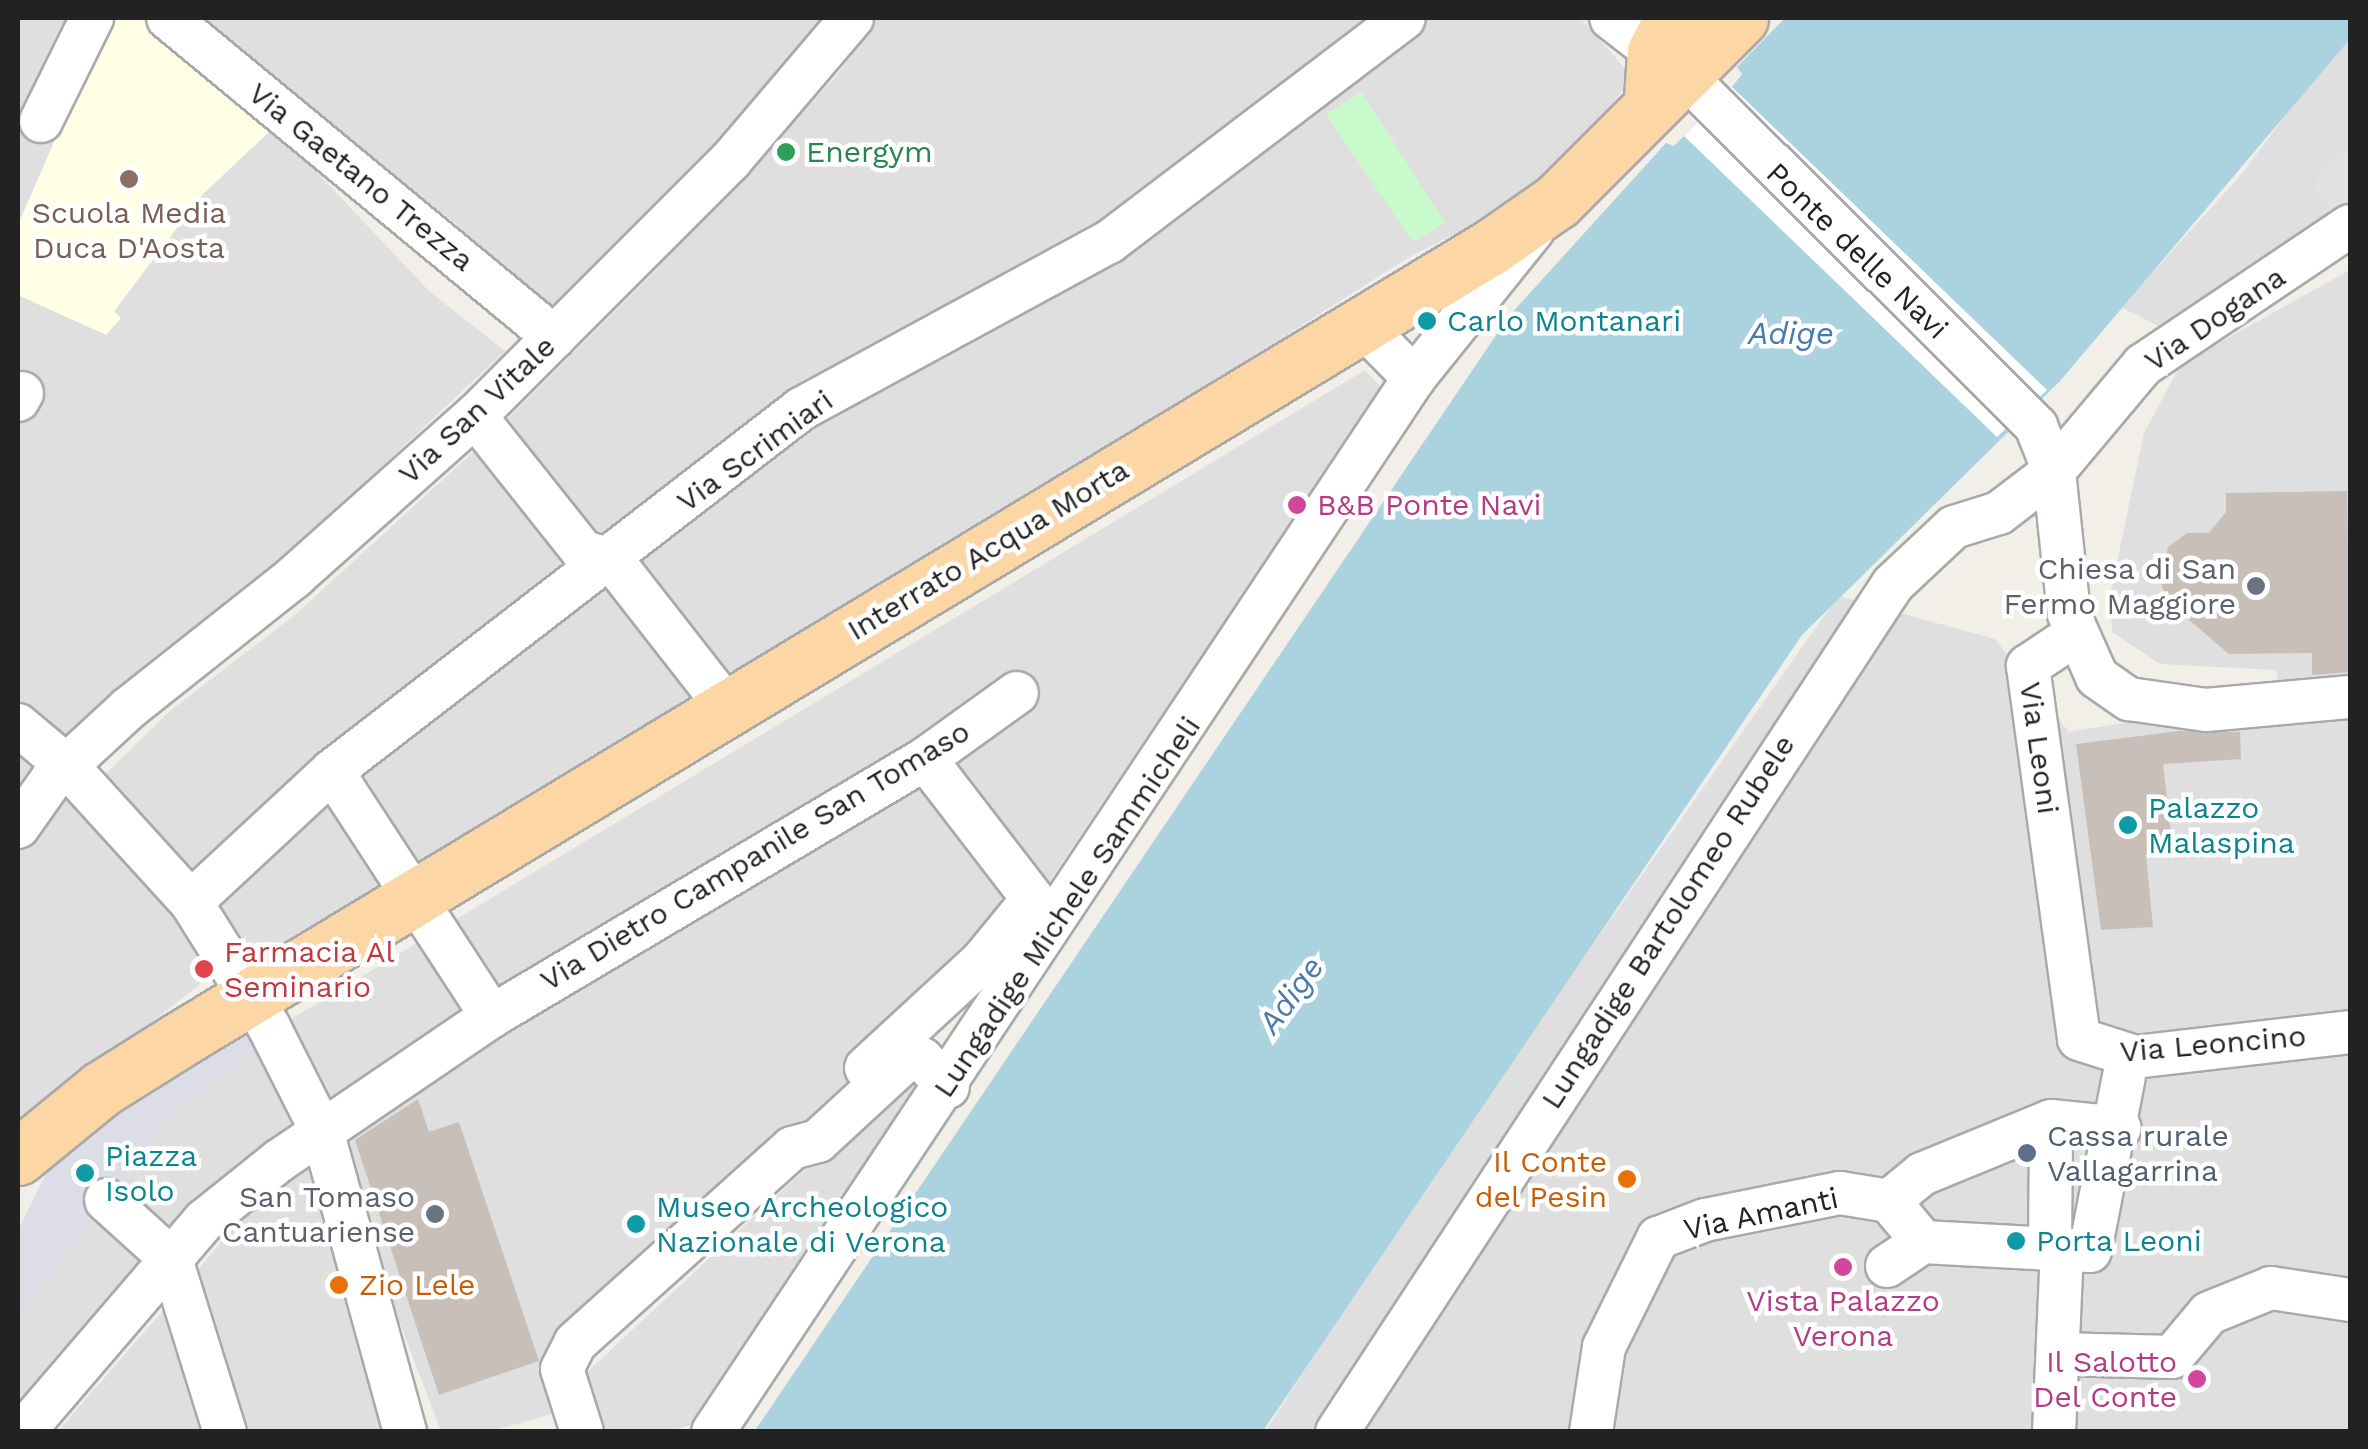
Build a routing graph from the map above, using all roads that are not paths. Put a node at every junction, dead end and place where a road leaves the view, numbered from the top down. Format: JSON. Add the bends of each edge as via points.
{"nodes":[{"id":1,"x":92,"y":18,"type":"edge"},
{"id":2,"x":168,"y":18,"type":"edge"},
{"id":3,"x":852,"y":18,"type":"edge"},
{"id":4,"x":1404,"y":18,"type":"edge"},
{"id":5,"x":1736,"y":18,"type":"edge"},
{"id":6,"x":1659,"y":47,"type":"edge"},
{"id":7,"x":41,"y":121,"type":"dead end"},
{"id":8,"x":1557,"y":201,"type":"junction"},
{"id":9,"x":2350,"y":226,"type":"edge"},
{"id":10,"x":1363,"y":326,"type":"junction"},
{"id":11,"x":554,"y":337,"type":"junction"},
{"id":12,"x":1414,"y":378,"type":"junction"},
{"id":13,"x":475,"y":416,"type":"junction"},
{"id":14,"x":2054,"y":471,"type":"junction"},
{"id":15,"x":612,"y":560,"type":"junction"},
{"id":16,"x":2076,"y":634,"type":"junction"},
{"id":17,"x":1017,"y":694,"type":"dead end"},
{"id":18,"x":2350,"y":696,"type":"edge"},
{"id":19,"x":726,"y":706,"type":"junction"},
{"id":20,"x":18,"y":725,"type":"edge"},
{"id":21,"x":925,"y":759,"type":"junction"},
{"id":22,"x":68,"y":767,"type":"junction"},
{"id":23,"x":332,"y":771,"type":"junction"},
{"id":24,"x":18,"y":827,"type":"edge"},
{"id":25,"x":417,"y":895,"type":"junction"},
{"id":26,"x":191,"y":902,"type":"junction"},
{"id":27,"x":252,"y":1000,"type":"junction"},
{"id":28,"x":492,"y":1016,"type":"junction"},
{"id":29,"x":2350,"y":1032,"type":"edge"},
{"id":30,"x":2079,"y":1039,"type":"joint"},
{"id":31,"x":2124,"y":1076,"type":"dead end"},
{"id":32,"x":948,"y":1086,"type":"junction"},
{"id":33,"x":2052,"y":1121,"type":"junction"},
{"id":34,"x":2120,"y":1128,"type":"junction"},
{"id":35,"x":323,"y":1134,"type":"junction"},
{"id":36,"x":792,"y":1148,"type":"junction"},
{"id":37,"x":18,"y":1157,"type":"edge"},
{"id":38,"x":106,"y":1200,"type":"dead end"},
{"id":39,"x":1889,"y":1201,"type":"junction"},
{"id":40,"x":1923,"y":1242,"type":"junction"},
{"id":41,"x":2056,"y":1248,"type":"junction"},
{"id":42,"x":172,"y":1260,"type":"junction"},
{"id":43,"x":1886,"y":1266,"type":"dead end"},
{"id":44,"x":2350,"y":1300,"type":"edge"},
{"id":45,"x":2059,"y":1342,"type":"junction"},
{"id":46,"x":402,"y":1422,"type":"edge"},
{"id":47,"x":23,"y":1432,"type":"edge"},
{"id":48,"x":225,"y":1432,"type":"edge"},
{"id":49,"x":582,"y":1432,"type":"edge"},
{"id":50,"x":713,"y":1432,"type":"edge"},
{"id":51,"x":1337,"y":1432,"type":"edge"},
{"id":52,"x":1591,"y":1432,"type":"edge"},
{"id":53,"x":2054,"y":1432,"type":"edge"}],
"edges":[{"from":1,"to":7,"type":"street"},
{"from":2,"to":11,"type":"street","name":"Via Gaetano Trezza"},
{"from":3,"to":11,"type":"street","name":"Via San Vitale","via":[[731,160]]},
{"from":4,"to":15,"type":"street","name":"Via Scrimiari","via":[[1108,242],[801,409]]},
{"from":5,"to":6,"type":"main road","name":"Lungadige Michele Sammicheli"},
{"from":6,"to":8,"type":"main road","name":"Lungadige Michele Sammicheli"},
{"from":6,"to":14,"type":"street","name":"Ponte delle Navi","via":[[2036,426]]},
{"from":8,"to":10,"type":"main road","name":"Interrato Acqua Morta"},
{"from":8,"to":12,"type":"street","name":"Lungadige Michele Sammicheli"},
{"from":9,"to":14,"type":"street","name":"Via Dogana","via":[[2142,365]]},
{"from":10,"to":12,"type":"street"},
{"from":10,"to":19,"type":"main road","name":"Interrato Acqua Morta"},
{"from":11,"to":13,"type":"street","name":"Via San Vitale"},
{"from":12,"to":32,"type":"street","name":"Lungadige Michele Sammicheli"},
{"from":13,"to":15,"type":"street","via":[[583,552]]},
{"from":13,"to":22,"type":"street","name":"Via San Vitale"},
{"from":14,"to":16,"type":"street","via":[[2062,584]]},
{"from":14,"to":51,"type":"street","name":"Lungadige Bartolomeo Rubele","via":[[1999,513],[1954,527],[1916,558],[1848,642]]},
{"from":15,"to":19,"type":"street"},
{"from":15,"to":23,"type":"street","name":"Via Scrimiari"},
{"from":16,"to":18,"type":"street","via":[[2096,677],[2149,704],[2206,710]]},
{"from":16,"to":30,"type":"street","name":"Via Leoni","via":[[2028,666]]},
{"from":17,"to":21,"type":"street","name":"Via Dietro Campanile San Tomaso"},
{"from":19,"to":25,"type":"main road","name":"Interrato Acqua Morta"},
{"from":20,"to":22,"type":"street"},
{"from":21,"to":28,"type":"street","name":"Via Dietro Campanile San Tomaso"},
{"from":21,"to":36,"type":"street","via":[[1032,899],[982,961],[807,1122]]},
{"from":22,"to":24,"type":"street","name":"Via San Vitale"},
{"from":22,"to":26,"type":"street"},
{"from":23,"to":25,"type":"street"},
{"from":23,"to":26,"type":"street","name":"Via Scrimiari"},
{"from":25,"to":27,"type":"main road","name":"Interrato Acqua Morta"},
{"from":25,"to":28,"type":"street"},
{"from":26,"to":27,"type":"street"},
{"from":27,"to":35,"type":"street"},
{"from":27,"to":37,"type":"main road","name":"Interrato Acqua Morta","via":[[101,1088]]},
{"from":28,"to":35,"type":"street","name":"Via Dietro Campanile San Tomaso"},
{"from":29,"to":30,"type":"street","name":"Via Leoncino","via":[[2135,1057]]},
{"from":31,"to":34,"type":"street"},
{"from":32,"to":36,"type":"street","via":[[922,1060],[907,1059],[818,1141]]},
{"from":32,"to":50,"type":"street","name":"Lungadige Michele Sammicheli"},
{"from":33,"to":34,"type":"street"},
{"from":33,"to":39,"type":"street","via":[[1922,1174]]},
{"from":33,"to":41,"type":"street"},
{"from":34,"to":41,"type":"street","via":[[2090,1250]]},
{"from":35,"to":42,"type":"street","name":"Via Dietro Campanile San Tomaso","via":[[205,1220]]},
{"from":35,"to":46,"type":"street"},
{"from":36,"to":49,"type":"street","via":[[574,1343],[562,1370]]},
{"from":38,"to":42,"type":"street"},
{"from":39,"to":40,"type":"street"},
{"from":39,"to":52,"type":"street","name":"Via Amanti","via":[[1840,1193],[1704,1220],[1658,1238],[1604,1347]]},
{"from":40,"to":41,"type":"street"},
{"from":40,"to":43,"type":"street"},
{"from":41,"to":45,"type":"street"},
{"from":42,"to":47,"type":"street","name":"Via Dietro Campanile San Tomaso"},
{"from":42,"to":48,"type":"street"},
{"from":44,"to":45,"type":"street","via":[[2270,1288],[2208,1313],[2172,1357]]},
{"from":45,"to":53,"type":"street"}]}
